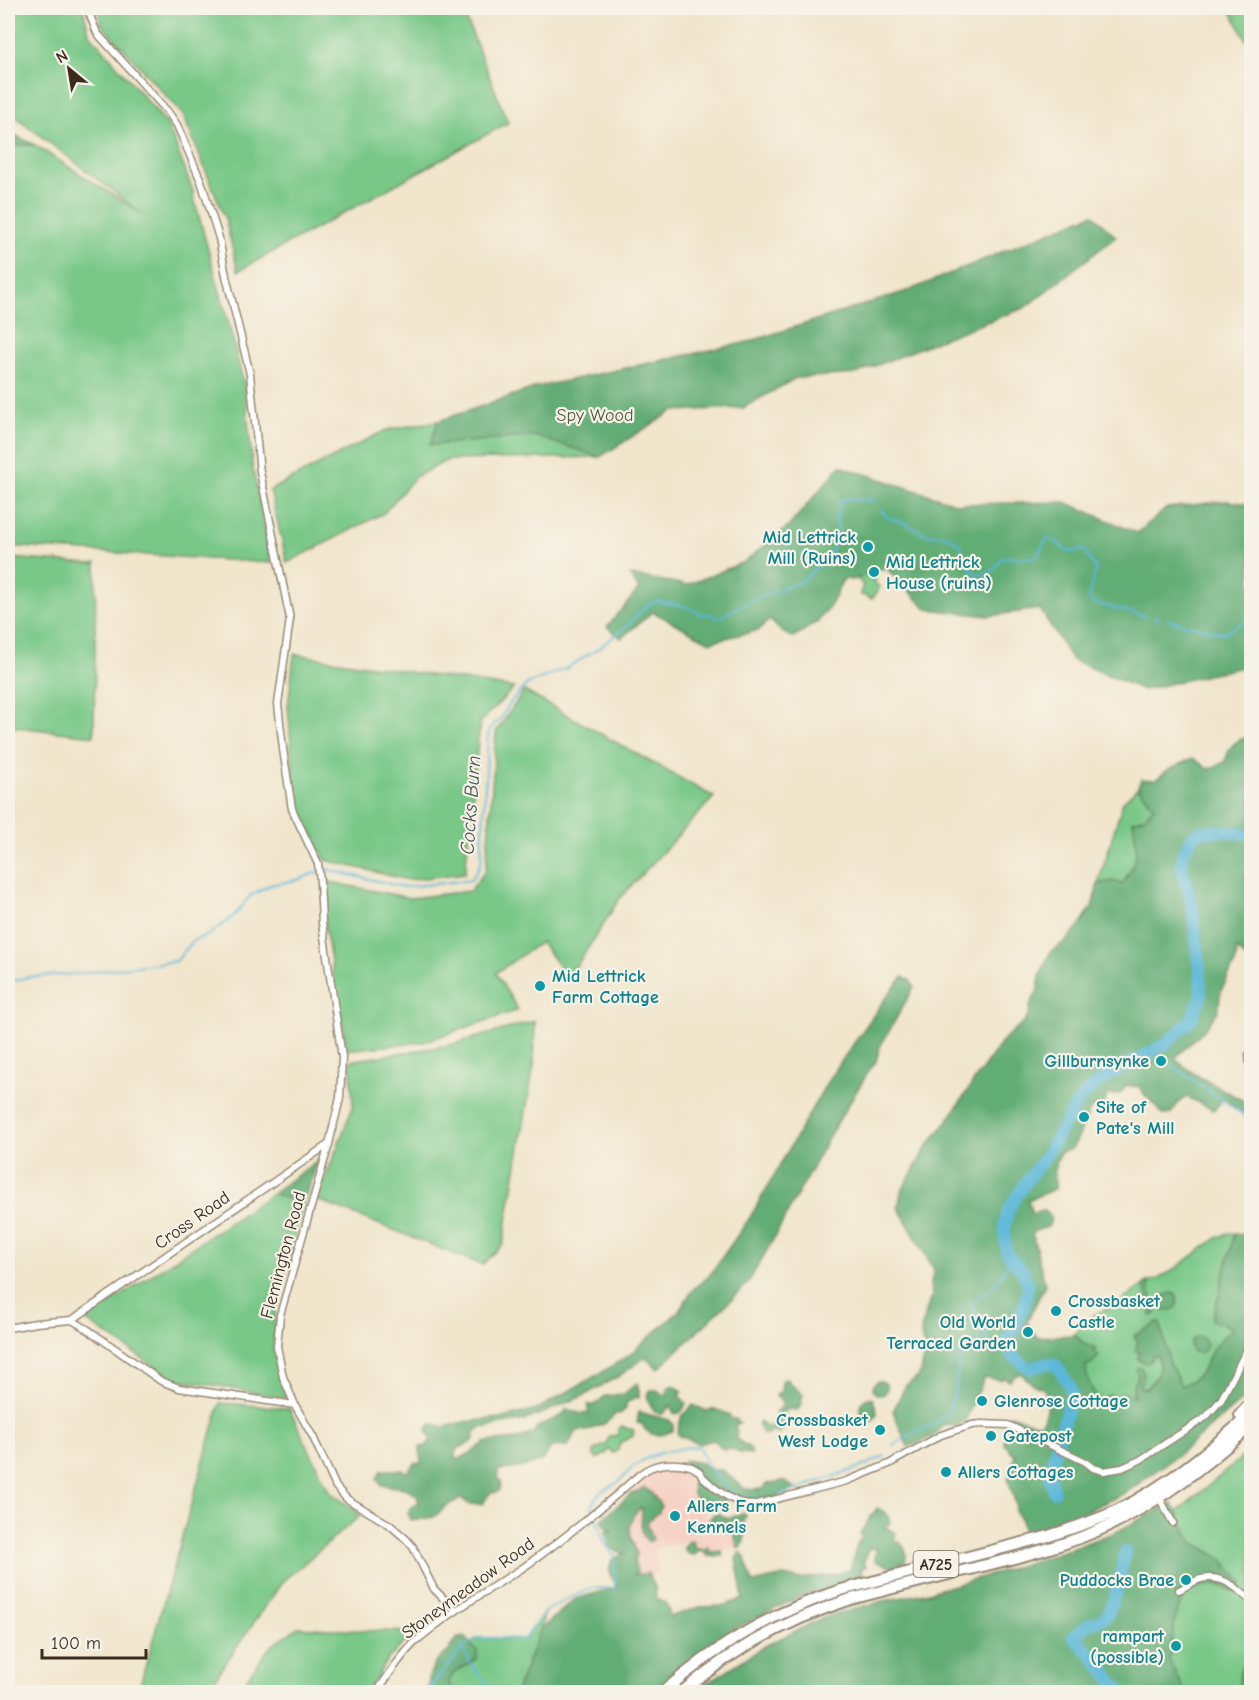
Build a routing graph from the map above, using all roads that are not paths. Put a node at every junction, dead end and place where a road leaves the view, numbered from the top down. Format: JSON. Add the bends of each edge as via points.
{"nodes":[{"id":1,"x":87,"y":8,"type":"edge"},
{"id":2,"x":1251,"y":1051,"type":"edge"},
{"id":3,"x":1251,"y":1085,"type":"edge"},
{"id":4,"x":329,"y":1144,"type":"junction"},
{"id":5,"x":72,"y":1320,"type":"junction"},
{"id":6,"x":8,"y":1328,"type":"edge"},
{"id":7,"x":1251,"y":1340,"type":"edge"},
{"id":8,"x":1251,"y":1402,"type":"edge"},
{"id":9,"x":295,"y":1404,"type":"junction"},
{"id":10,"x":1251,"y":1413,"type":"edge"},
{"id":11,"x":1251,"y":1425,"type":"edge"},
{"id":12,"x":1213,"y":1445,"type":"junction"},
{"id":13,"x":1159,"y":1497,"type":"junction"},
{"id":14,"x":1173,"y":1523,"type":"dead end"},
{"id":15,"x":1179,"y":1590,"type":"dead end"},
{"id":16,"x":1251,"y":1602,"type":"edge"},
{"id":17,"x":456,"y":1611,"type":"junction"},
{"id":18,"x":376,"y":1692,"type":"edge"},
{"id":19,"x":663,"y":1692,"type":"edge"},
{"id":20,"x":682,"y":1692,"type":"edge"}],
"edges":[{"from":1,"to":4,"type":"street","name":"Flemington Road","via":[[97,33],[177,125],[219,238],[250,374],[260,472],[290,619],[279,704],[283,749],[292,809],[318,864],[322,923],[342,1056],[340,1098]]},
{"from":2,"to":3,"type":"street"},
{"from":4,"to":5,"type":"street","name":"Cross Road"},
{"from":4,"to":9,"type":"street","name":"Flemington Road","via":[[280,1315],[278,1346]]},
{"from":5,"to":6,"type":"street"},
{"from":5,"to":9,"type":"street","via":[[161,1381],[180,1388]]},
{"from":7,"to":17,"type":"street","name":"Stoneymeadow Road","via":[[1221,1400],[1206,1417],[1122,1468],[1093,1468],[1008,1425],[988,1423],[952,1431],[847,1481],[763,1504],[745,1505],[712,1485],[697,1469],[667,1464],[646,1469],[525,1566]]},
{"from":8,"to":12,"type":"highway"},
{"from":9,"to":17,"type":"street","name":"Flemington Road","via":[[336,1487],[347,1499],[406,1539],[434,1589]]},
{"from":10,"to":12,"type":"highway","number":"A725"},
{"from":11,"to":13,"type":"highway","number":"A725","via":[[1206,1465]]},
{"from":12,"to":19,"type":"highway","number":"A725","via":[[1145,1495],[1073,1528],[841,1590],[778,1614],[713,1652]]},
{"from":13,"to":14,"type":"street"},
{"from":13,"to":20,"type":"highway","number":"A725","via":[[1112,1524],[1058,1546],[824,1607],[734,1652]]},
{"from":15,"to":16,"type":"street","via":[[1201,1579],[1220,1580]]},
{"from":17,"to":18,"type":"street","name":"Stoneymeadow Road","via":[[416,1641]]}]}
